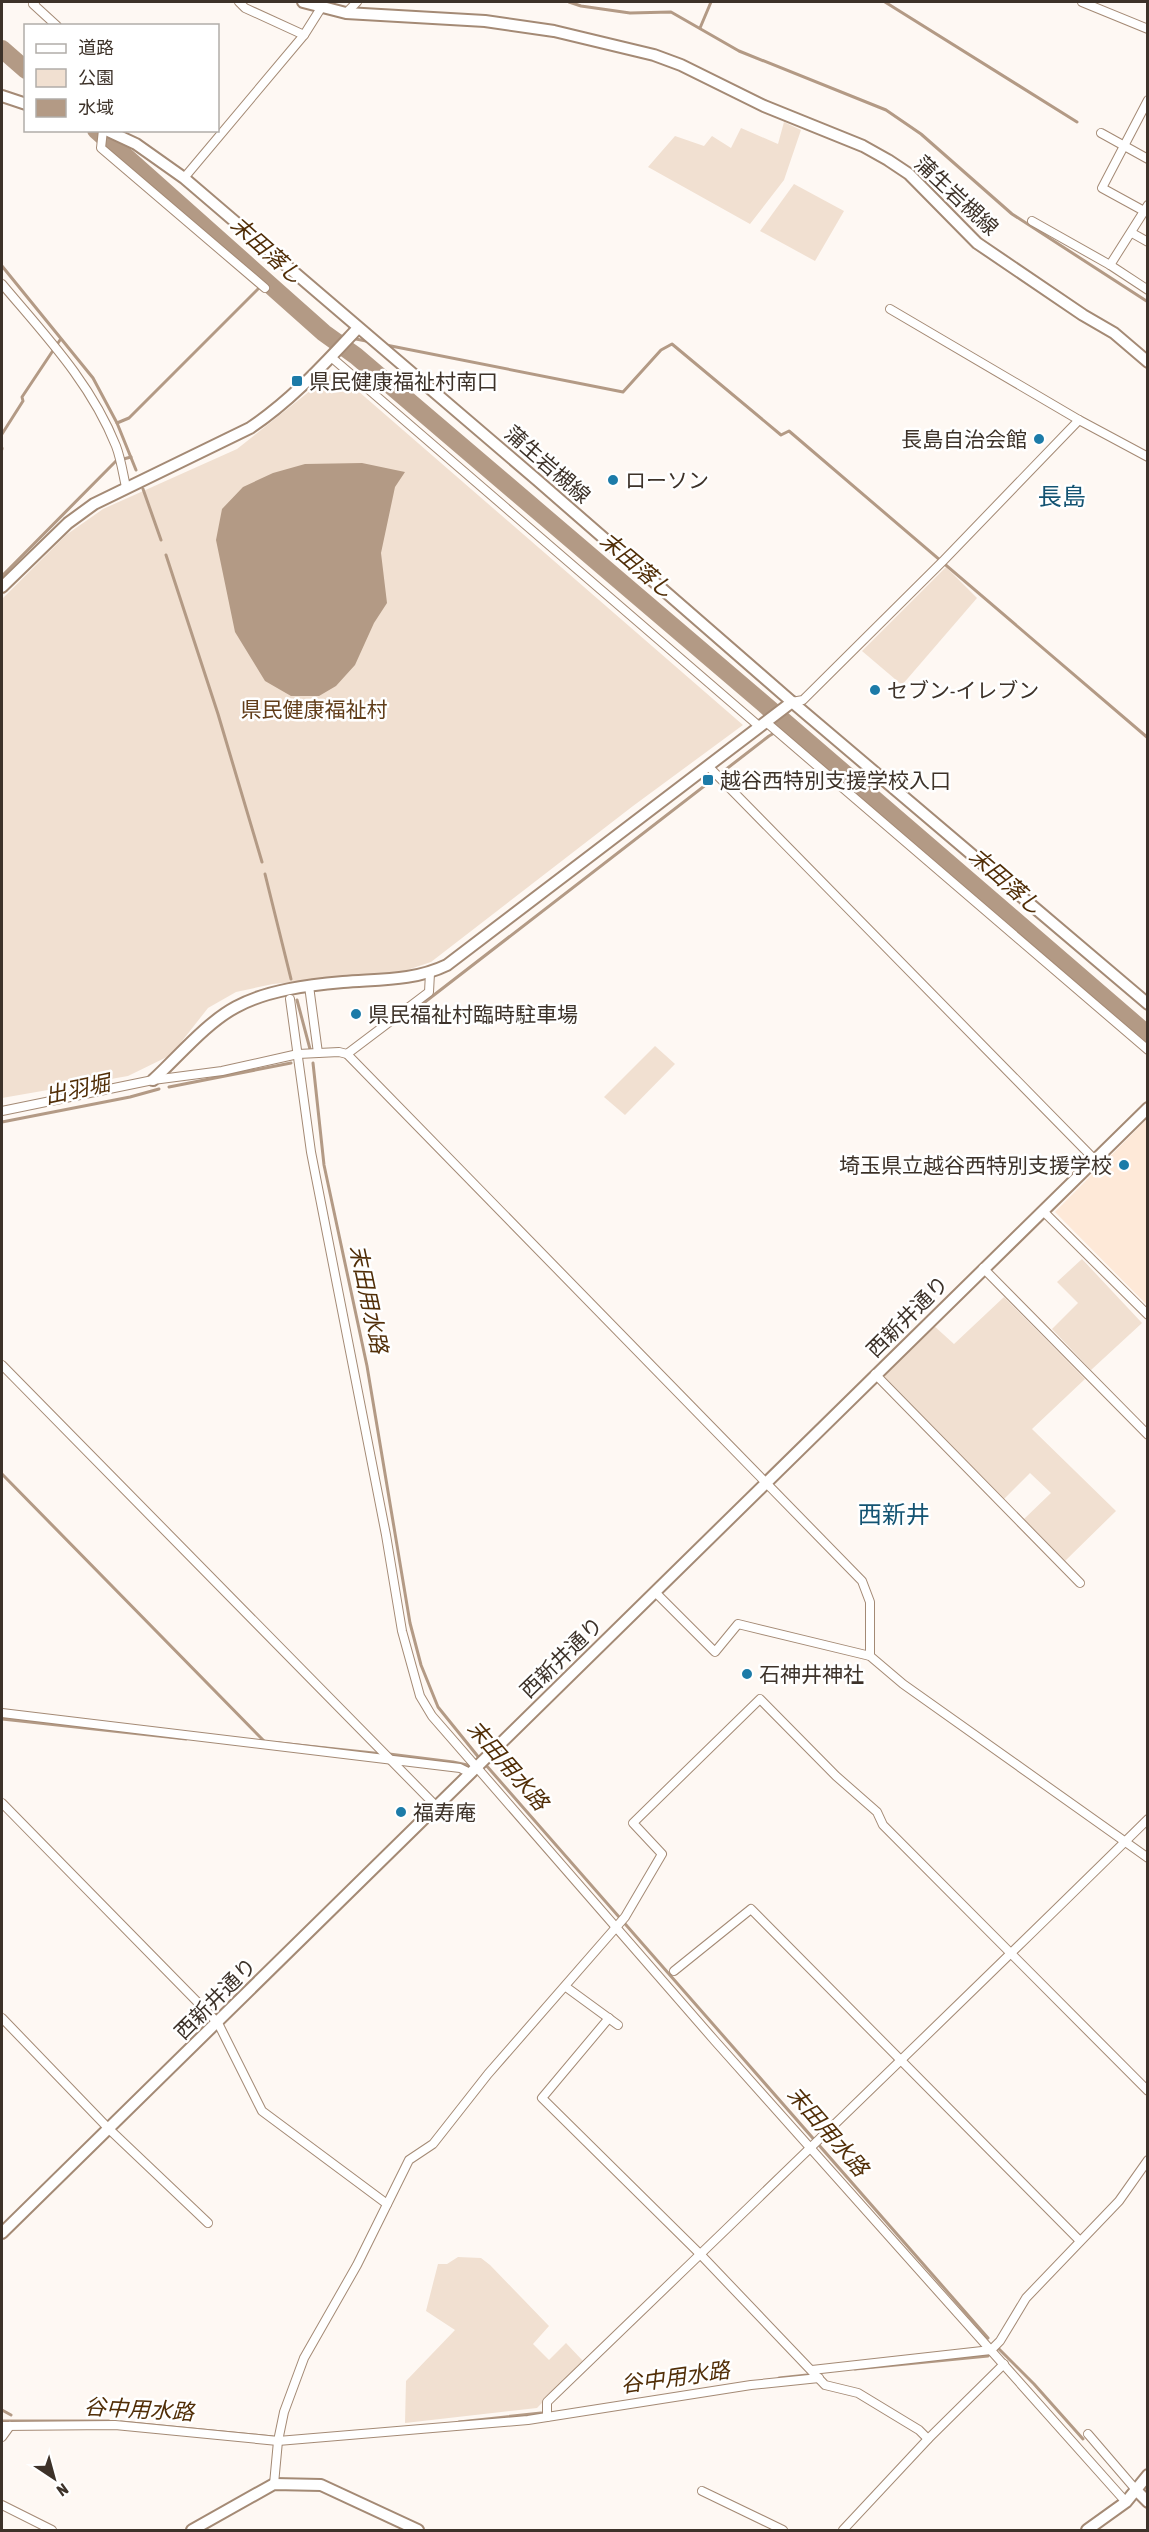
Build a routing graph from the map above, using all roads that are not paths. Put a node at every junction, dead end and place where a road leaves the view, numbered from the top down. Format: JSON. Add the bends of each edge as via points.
{"nodes":[{"id":1,"x":35,"y":2,"type":"edge"},
{"id":2,"x":239,"y":2,"type":"edge"},
{"id":3,"x":303,"y":2,"type":"edge"},
{"id":4,"x":357,"y":2,"type":"edge"},
{"id":5,"x":1082,"y":2,"type":"edge"},
{"id":6,"x":321,"y":8,"type":"junction"},
{"id":7,"x":346,"y":13,"type":"junction"},
{"id":8,"x":55,"y":24,"type":"edge"},
{"id":9,"x":1148,"y":29,"type":"edge"},
{"id":10,"x":304,"y":35,"type":"junction"},
{"id":11,"x":2,"y":96,"type":"edge"},
{"id":12,"x":1148,"y":100,"type":"edge"},
{"id":13,"x":24,"y":103,"type":"edge"},
{"id":14,"x":104,"y":132,"type":"edge"},
{"id":15,"x":109,"y":132,"type":"edge"},
{"id":16,"x":1101,"y":134,"type":"dead end"},
{"id":17,"x":1123,"y":146,"type":"junction"},
{"id":18,"x":1148,"y":159,"type":"edge"},
{"id":19,"x":184,"y":178,"type":"junction"},
{"id":20,"x":1146,"y":208,"type":"edge"},
{"id":21,"x":1032,"y":221,"type":"dead end"},
{"id":22,"x":1131,"y":234,"type":"junction"},
{"id":23,"x":1148,"y":242,"type":"edge"},
{"id":24,"x":1110,"y":265,"type":"junction"},
{"id":25,"x":2,"y":284,"type":"edge"},
{"id":26,"x":265,"y":288,"type":"dead end"},
{"id":27,"x":1148,"y":290,"type":"edge"},
{"id":28,"x":890,"y":309,"type":"dead end"},
{"id":29,"x":358,"y":328,"type":"junction"},
{"id":30,"x":331,"y":357,"type":"junction"},
{"id":31,"x":1148,"y":362,"type":"edge"},
{"id":32,"x":1080,"y":420,"type":"junction"},
{"id":33,"x":1148,"y":457,"type":"edge"},
{"id":34,"x":126,"y":487,"type":"junction"},
{"id":35,"x":2,"y":587,"type":"edge"},
{"id":36,"x":792,"y":702,"type":"junction"},
{"id":37,"x":763,"y":724,"type":"junction"},
{"id":38,"x":709,"y":767,"type":"junction"},
{"id":39,"x":430,"y":973,"type":"junction"},
{"id":40,"x":309,"y":986,"type":"junction"},
{"id":41,"x":291,"y":999,"type":"dead end"},
{"id":42,"x":1148,"y":1004,"type":"edge"},
{"id":43,"x":1148,"y":1050,"type":"edge"},
{"id":44,"x":318,"y":1053,"type":"junction"},
{"id":45,"x":298,"y":1054,"type":"junction"},
{"id":46,"x":347,"y":1054,"type":"junction"},
{"id":47,"x":153,"y":1080,"type":"junction"},
{"id":48,"x":1148,"y":1108,"type":"edge"},
{"id":49,"x":2,"y":1111,"type":"edge"},
{"id":50,"x":1095,"y":1160,"type":"junction"},
{"id":51,"x":1043,"y":1211,"type":"junction"},
{"id":52,"x":983,"y":1268,"type":"junction"},
{"id":53,"x":1148,"y":1315,"type":"edge"},
{"id":54,"x":2,"y":1365,"type":"edge"},
{"id":55,"x":875,"y":1374,"type":"junction"},
{"id":56,"x":1148,"y":1435,"type":"edge"},
{"id":57,"x":765,"y":1482,"type":"junction"},
{"id":58,"x":1080,"y":1583,"type":"dead end"},
{"id":59,"x":655,"y":1592,"type":"junction"},
{"id":60,"x":870,"y":1656,"type":"junction"},
{"id":61,"x":2,"y":1713,"type":"edge"},
{"id":62,"x":390,"y":1759,"type":"junction"},
{"id":63,"x":473,"y":1770,"type":"junction"},
{"id":64,"x":2,"y":1803,"type":"edge"},
{"id":65,"x":436,"y":1806,"type":"junction"},
{"id":66,"x":1148,"y":1819,"type":"edge"},
{"id":67,"x":1125,"y":1842,"type":"junction"},
{"id":68,"x":1148,"y":1858,"type":"edge"},
{"id":69,"x":616,"y":1929,"type":"junction"},
{"id":70,"x":1010,"y":1954,"type":"junction"},
{"id":71,"x":674,"y":1971,"type":"dead end"},
{"id":72,"x":566,"y":1987,"type":"junction"},
{"id":73,"x":2,"y":2018,"type":"edge"},
{"id":74,"x":609,"y":2018,"type":"junction"},
{"id":75,"x":218,"y":2023,"type":"junction"},
{"id":76,"x":618,"y":2025,"type":"dead end"},
{"id":77,"x":902,"y":2060,"type":"junction"},
{"id":78,"x":1148,"y":2091,"type":"edge"},
{"id":79,"x":109,"y":2129,"type":"junction"},
{"id":80,"x":810,"y":2146,"type":"junction"},
{"id":81,"x":1148,"y":2160,"type":"edge"},
{"id":82,"x":387,"y":2204,"type":"junction"},
{"id":83,"x":208,"y":2223,"type":"dead end"},
{"id":84,"x":2,"y":2234,"type":"edge"},
{"id":85,"x":1080,"y":2241,"type":"junction"},
{"id":86,"x":701,"y":2255,"type":"junction"},
{"id":87,"x":991,"y":2350,"type":"junction"},
{"id":88,"x":1004,"y":2364,"type":"junction"},
{"id":89,"x":812,"y":2370,"type":"junction"},
{"id":90,"x":819,"y":2378,"type":"junction"},
{"id":91,"x":547,"y":2417,"type":"junction"},
{"id":92,"x":6,"y":2426,"type":"edge"},
{"id":93,"x":1088,"y":2434,"type":"dead end"},
{"id":94,"x":2,"y":2437,"type":"edge"},
{"id":95,"x":928,"y":2439,"type":"junction"},
{"id":96,"x":278,"y":2440,"type":"junction"},
{"id":97,"x":1148,"y":2475,"type":"edge"},
{"id":98,"x":274,"y":2484,"type":"junction"},
{"id":99,"x":1137,"y":2490,"type":"junction"},
{"id":100,"x":702,"y":2491,"type":"dead end"},
{"id":101,"x":1125,"y":2502,"type":"junction"},
{"id":102,"x":1148,"y":2502,"type":"edge"},
{"id":103,"x":2,"y":2505,"type":"edge"},
{"id":104,"x":51,"y":2530,"type":"edge"},
{"id":105,"x":192,"y":2530,"type":"edge"},
{"id":106,"x":418,"y":2530,"type":"edge"},
{"id":107,"x":783,"y":2530,"type":"edge"},
{"id":108,"x":843,"y":2530,"type":"edge"},
{"id":109,"x":1087,"y":2530,"type":"edge"}],
"edges":[{"from":1,"to":8,"type":"street"},
{"from":2,"to":10,"type":"street"},
{"from":3,"to":6,"type":"street","name":"蒲生岩槻線"},
{"from":4,"to":7,"type":"street"},
{"from":5,"to":9,"type":"street"},
{"from":6,"to":7,"type":"street","name":"蒲生岩槻線"},
{"from":6,"to":10,"type":"street"},
{"from":7,"to":31,"type":"street","name":"蒲生岩槻線","via":[[485,21],[543,29],[681,65],[888,160],[909,174],[977,243],[1114,333]]},
{"from":10,"to":19,"type":"street"},
{"from":11,"to":13,"type":"street"},
{"from":12,"to":17,"type":"street"},
{"from":14,"to":26,"type":"street","via":[[101,148]]},
{"from":15,"to":19,"type":"street","name":"蒲生岩槻線","via":[[136,144]]},
{"from":16,"to":17,"type":"street"},
{"from":17,"to":18,"type":"street"},
{"from":17,"to":20,"type":"street","via":[[1102,188]]},
{"from":19,"to":29,"type":"street","name":"蒲生岩槻線"},
{"from":20,"to":22,"type":"street"},
{"from":21,"to":24,"type":"street"},
{"from":22,"to":23,"type":"street"},
{"from":22,"to":24,"type":"street"},
{"from":24,"to":27,"type":"street"},
{"from":25,"to":34,"type":"street","via":[[80,378],[117,449]]},
{"from":28,"to":32,"type":"street"},
{"from":29,"to":30,"type":"street"},
{"from":29,"to":36,"type":"street","name":"蒲生岩槻線"},
{"from":30,"to":34,"type":"street","via":[[296,394],[250,428]]},
{"from":30,"to":37,"type":"street"},
{"from":32,"to":33,"type":"street"},
{"from":32,"to":36,"type":"street","via":[[803,699]]},
{"from":34,"to":35,"type":"street","via":[[68,523]]},
{"from":36,"to":37,"type":"street"},
{"from":36,"to":42,"type":"street","name":"蒲生岩槻線"},
{"from":37,"to":38,"type":"street"},
{"from":37,"to":43,"type":"street"},
{"from":38,"to":39,"type":"street","via":[[463,954]]},
{"from":38,"to":50,"type":"street"},
{"from":39,"to":40,"type":"street"},
{"from":39,"to":46,"type":"street","via":[[429,992]]},
{"from":40,"to":44,"type":"street"},
{"from":40,"to":47,"type":"street","via":[[236,1007]]},
{"from":41,"to":45,"type":"street"},
{"from":44,"to":45,"type":"street"},
{"from":44,"to":46,"type":"street"},
{"from":45,"to":47,"type":"street","via":[[222,1071]]},
{"from":45,"to":63,"type":"street","via":[[311,1152],[402,1631],[420,1696]]},
{"from":46,"to":57,"type":"street"},
{"from":47,"to":49,"type":"street"},
{"from":48,"to":50,"type":"street","name":"西新井通り"},
{"from":50,"to":51,"type":"street","name":"西新井通り"},
{"from":51,"to":52,"type":"street","name":"西新井通り"},
{"from":51,"to":53,"type":"street"},
{"from":52,"to":55,"type":"street","name":"西新井通り"},
{"from":52,"to":56,"type":"street"},
{"from":54,"to":62,"type":"street"},
{"from":55,"to":57,"type":"street","name":"西新井通り"},
{"from":55,"to":58,"type":"street"},
{"from":57,"to":59,"type":"street","name":"西新井通り"},
{"from":57,"to":60,"type":"street","via":[[862,1581],[870,1602]]},
{"from":59,"to":60,"type":"street","via":[[715,1652],[738,1624]]},
{"from":59,"to":63,"type":"street","name":"西新井通り"},
{"from":60,"to":67,"type":"street","via":[[903,1684]]},
{"from":61,"to":62,"type":"street"},
{"from":62,"to":63,"type":"street"},
{"from":62,"to":65,"type":"street"},
{"from":63,"to":65,"type":"street","name":"西新井通り"},
{"from":63,"to":69,"type":"street"},
{"from":64,"to":75,"type":"street"},
{"from":65,"to":75,"type":"street","name":"西新井通り"},
{"from":66,"to":67,"type":"street"},
{"from":67,"to":68,"type":"street"},
{"from":67,"to":70,"type":"street"},
{"from":69,"to":70,"type":"street","via":[[662,1854],[633,1823],[760,1699],[877,1812],[883,1825]]},
{"from":69,"to":72,"type":"street"},
{"from":69,"to":80,"type":"street"},
{"from":70,"to":77,"type":"street"},
{"from":70,"to":78,"type":"street"},
{"from":71,"to":77,"type":"street","via":[[751,1909]]},
{"from":72,"to":74,"type":"street"},
{"from":72,"to":82,"type":"street","via":[[488,2073],[433,2144],[409,2160]]},
{"from":73,"to":79,"type":"street"},
{"from":74,"to":76,"type":"street"},
{"from":74,"to":86,"type":"street","via":[[543,2098]]},
{"from":75,"to":79,"type":"street","name":"西新井通り"},
{"from":75,"to":82,"type":"street","via":[[262,2111]]},
{"from":77,"to":80,"type":"street"},
{"from":77,"to":85,"type":"street"},
{"from":79,"to":83,"type":"street"},
{"from":79,"to":84,"type":"street","name":"西新井通り"},
{"from":80,"to":86,"type":"street"},
{"from":80,"to":87,"type":"street"},
{"from":81,"to":85,"type":"street","via":[[1119,2200]]},
{"from":82,"to":96,"type":"street","via":[[304,2358]]},
{"from":85,"to":87,"type":"street","via":[[1026,2298]]},
{"from":86,"to":89,"type":"street"},
{"from":86,"to":91,"type":"street","via":[[547,2402]]},
{"from":87,"to":88,"type":"street"},
{"from":87,"to":89,"type":"street"},
{"from":88,"to":95,"type":"street"},
{"from":88,"to":101,"type":"street"},
{"from":89,"to":90,"type":"street"},
{"from":90,"to":91,"type":"street"},
{"from":90,"to":95,"type":"street","via":[[825,2385],[858,2393]]},
{"from":91,"to":96,"type":"street"},
{"from":92,"to":94,"type":"street"},
{"from":92,"to":96,"type":"street","via":[[115,2425]]},
{"from":93,"to":99,"type":"street"},
{"from":95,"to":108,"type":"street"},
{"from":96,"to":98,"type":"street"},
{"from":97,"to":99,"type":"street"},
{"from":98,"to":105,"type":"street"},
{"from":98,"to":106,"type":"street","via":[[321,2485]]},
{"from":99,"to":101,"type":"street"},
{"from":99,"to":102,"type":"street"},
{"from":100,"to":107,"type":"street"},
{"from":101,"to":109,"type":"street"},
{"from":103,"to":104,"type":"street"}]}
